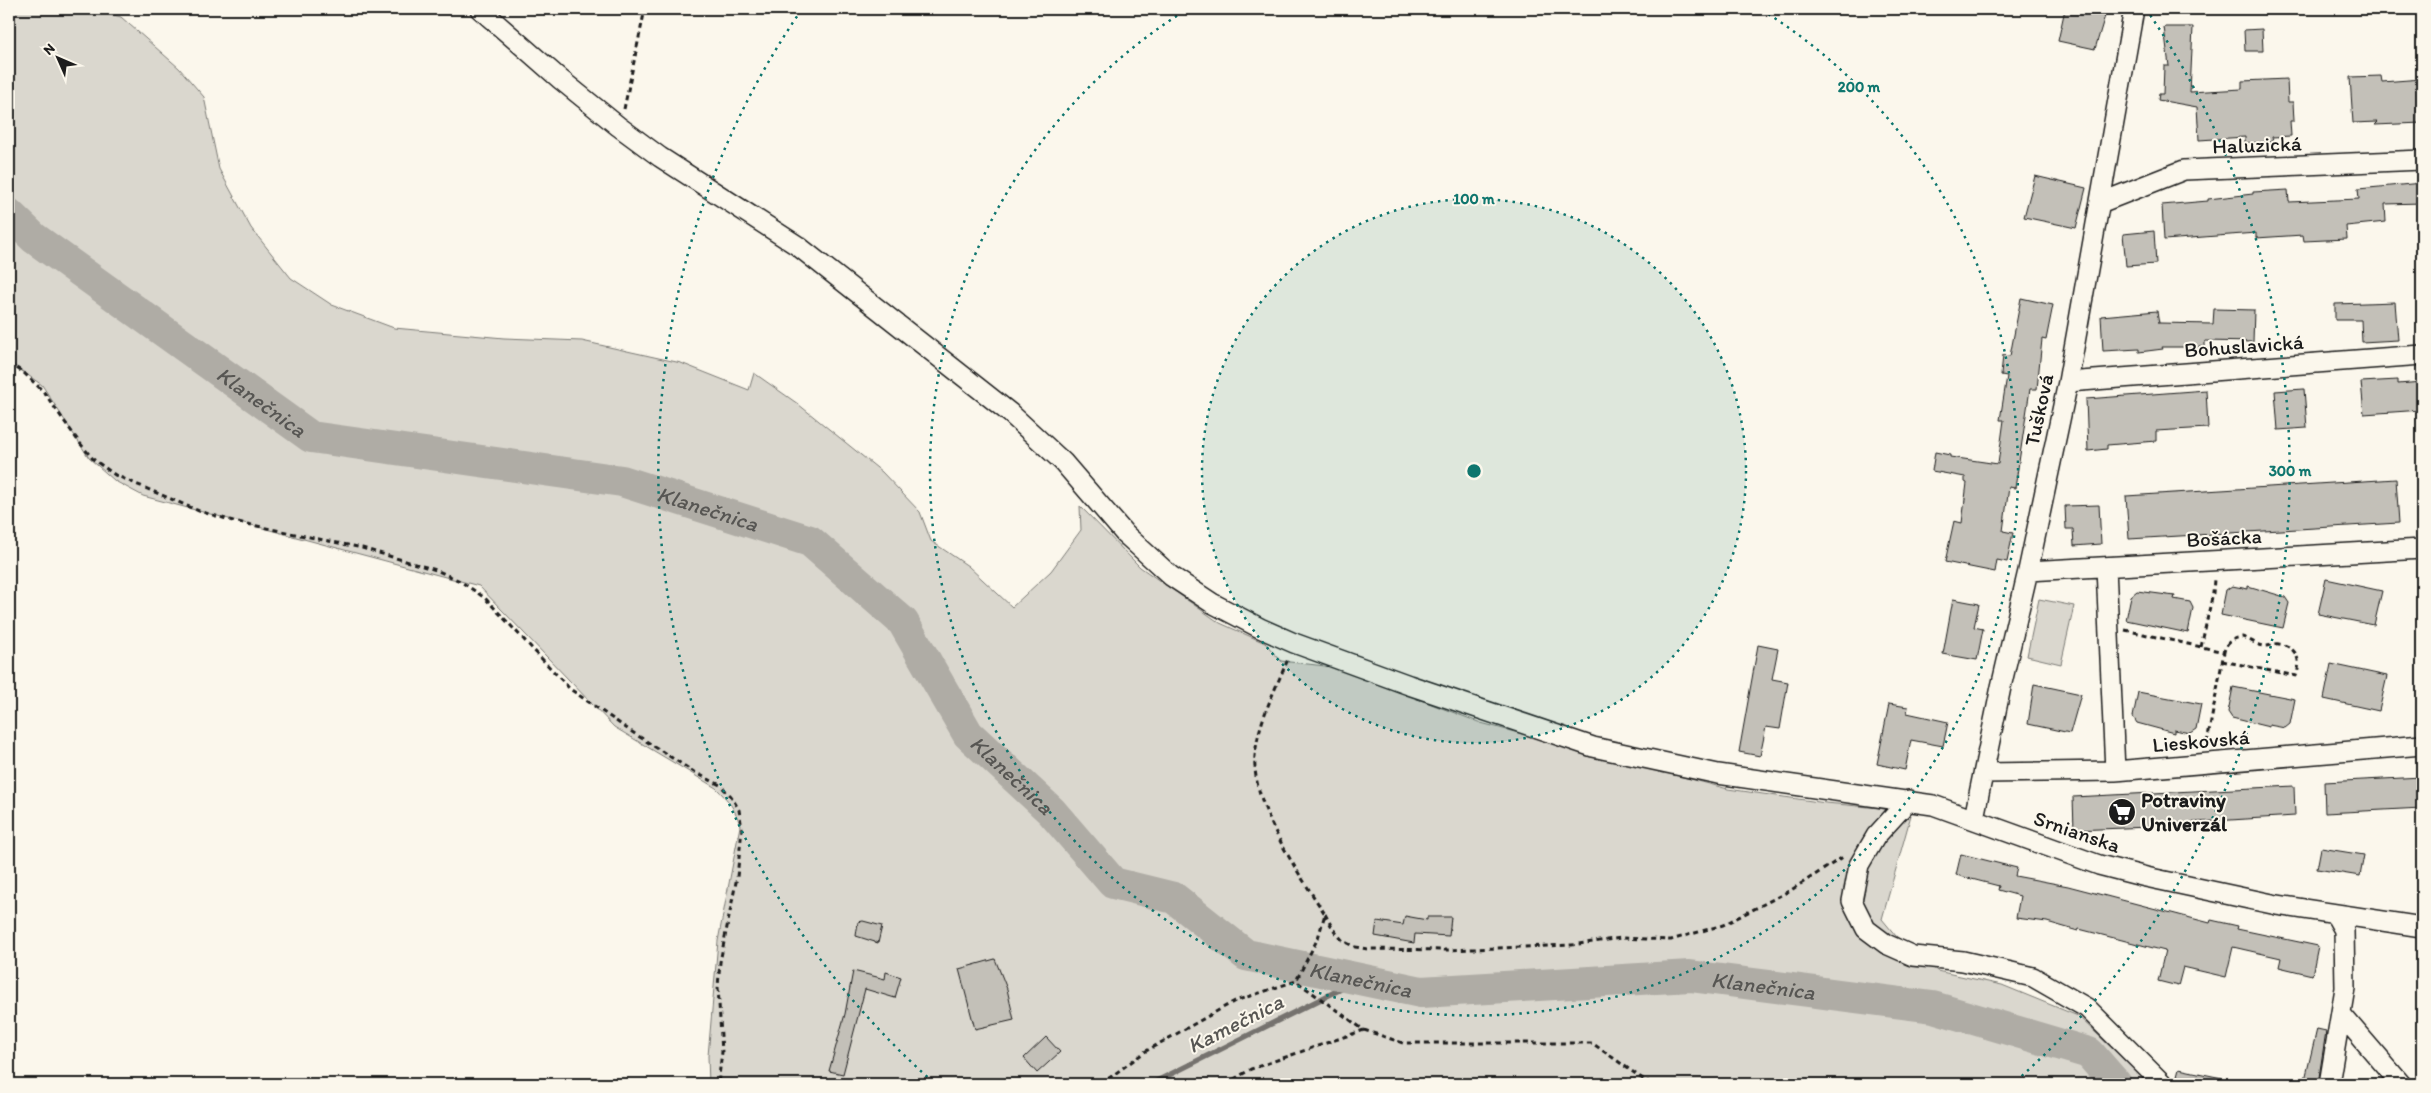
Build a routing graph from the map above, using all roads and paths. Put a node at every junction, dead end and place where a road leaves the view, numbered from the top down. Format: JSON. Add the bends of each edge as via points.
{"nodes":[{"id":1,"x":480,"y":9,"type":"edge"},
{"id":2,"x":646,"y":9,"type":"edge"},
{"id":3,"x":2134,"y":9,"type":"edge"},
{"id":4,"x":618,"y":126,"type":"junction"},
{"id":5,"x":2422,"y":160,"type":"edge"},
{"id":6,"x":2100,"y":203,"type":"junction"},
{"id":7,"x":2422,"y":355,"type":"edge"},
{"id":8,"x":9,"y":363,"type":"edge"},
{"id":9,"x":2068,"y":382,"type":"junction"},
{"id":10,"x":2422,"y":549,"type":"edge"},
{"id":11,"x":2106,"y":567,"type":"junction"},
{"id":12,"x":2028,"y":571,"type":"junction"},
{"id":13,"x":2214,"y":574,"type":"dead end"},
{"id":14,"x":2118,"y":629,"type":"dead end"},
{"id":15,"x":1294,"y":643,"type":"junction"},
{"id":16,"x":2201,"y":647,"type":"junction"},
{"id":17,"x":2224,"y":652,"type":"junction"},
{"id":18,"x":2222,"y":661,"type":"junction"},
{"id":19,"x":2207,"y":743,"type":"dead end"},
{"id":20,"x":2422,"y":745,"type":"edge"},
{"id":21,"x":2115,"y":771,"type":"junction"},
{"id":22,"x":1984,"y":773,"type":"junction"},
{"id":23,"x":1909,"y":800,"type":"junction"},
{"id":24,"x":1974,"y":818,"type":"junction"},
{"id":25,"x":1844,"y":856,"type":"dead end"},
{"id":26,"x":1326,"y":914,"type":"junction"},
{"id":27,"x":2335,"y":914,"type":"junction"},
{"id":28,"x":2422,"y":927,"type":"edge"},
{"id":29,"x":1296,"y":981,"type":"junction"},
{"id":30,"x":2341,"y":1014,"type":"junction"},
{"id":31,"x":1364,"y":1030,"type":"junction"},
{"id":32,"x":718,"y":1084,"type":"edge"},
{"id":33,"x":1101,"y":1084,"type":"edge"},
{"id":34,"x":1226,"y":1084,"type":"edge"},
{"id":35,"x":1650,"y":1084,"type":"edge"},
{"id":36,"x":2163,"y":1084,"type":"edge"},
{"id":37,"x":2329,"y":1084,"type":"edge"},
{"id":38,"x":2401,"y":1084,"type":"edge"}],
"edges":[{"from":1,"to":4,"type":"street","name":"Srnianska"},
{"from":2,"to":4,"type":"path","via":[[628,96]]},
{"from":3,"to":6,"type":"street","name":"Tušková"},
{"from":4,"to":15,"type":"street","name":"Srnianska","via":[[813,257],[1010,413],[1063,462],[1125,534],[1171,576],[1212,603]]},
{"from":5,"to":6,"type":"street","name":"Haluzická","via":[[2184,170]]},
{"from":6,"to":9,"type":"street","name":"Tušková"},
{"from":7,"to":9,"type":"street","name":"Bohuslavická"},
{"from":8,"to":32,"type":"path","via":[[43,391],[88,453],[115,475],[199,511],[362,548],[436,570],[460,581],[485,598],[570,689],[662,751],[720,785],[731,796],[739,810],[742,830],[737,877],[720,962],[718,987],[722,1052]]},
{"from":9,"to":12,"type":"street","name":"Tušková"},
{"from":10,"to":11,"type":"street","name":"Bošácka"},
{"from":11,"to":12,"type":"street","name":"Bošácka"},
{"from":11,"to":21,"type":"street"},
{"from":12,"to":22,"type":"street","name":"Tušková"},
{"from":13,"to":16,"type":"path"},
{"from":14,"to":16,"type":"path"},
{"from":15,"to":23,"type":"street","name":"Srnianska","via":[[1409,686],[1594,747],[1718,774]]},
{"from":15,"to":26,"type":"path","via":[[1262,721],[1255,755],[1255,779],[1293,864]]},
{"from":16,"to":17,"type":"path"},
{"from":17,"to":18,"type":"path"},
{"from":17,"to":18,"type":"path","via":[[2232,640],[2242,637],[2262,646],[2278,644],[2288,647],[2296,653],[2300,665],[2296,676]]},
{"from":18,"to":19,"type":"path"},
{"from":20,"to":21,"type":"street","name":"Lieskovská"},
{"from":21,"to":22,"type":"street","name":"Lieskovská"},
{"from":22,"to":24,"type":"street","name":"Tušková"},
{"from":23,"to":24,"type":"street","name":"Srnianska"},
{"from":23,"to":36,"type":"street","via":[[1876,836],[1859,865],[1852,901],[1866,929],[1886,944],[1913,956],[1963,961],[2033,977],[2087,1008]]},
{"from":24,"to":27,"type":"street","name":"Srnianska","via":[[2090,862],[2146,877]]},
{"from":25,"to":26,"type":"path","via":[[1790,890],[1723,925],[1671,940],[1621,938],[1572,945],[1448,950],[1368,948],[1342,941]]},
{"from":26,"to":29,"type":"path","via":[[1318,938]]},
{"from":27,"to":28,"type":"street","name":"Srnianska"},
{"from":27,"to":30,"type":"street","via":[[2344,930],[2345,988]]},
{"from":29,"to":31,"type":"path"},
{"from":29,"to":33,"type":"path","via":[[1235,1002],[1146,1051]]},
{"from":30,"to":37,"type":"street"},
{"from":30,"to":38,"type":"street"},
{"from":31,"to":34,"type":"path","via":[[1251,1070]]},
{"from":31,"to":35,"type":"path","via":[[1403,1043],[1592,1042]]}]}
